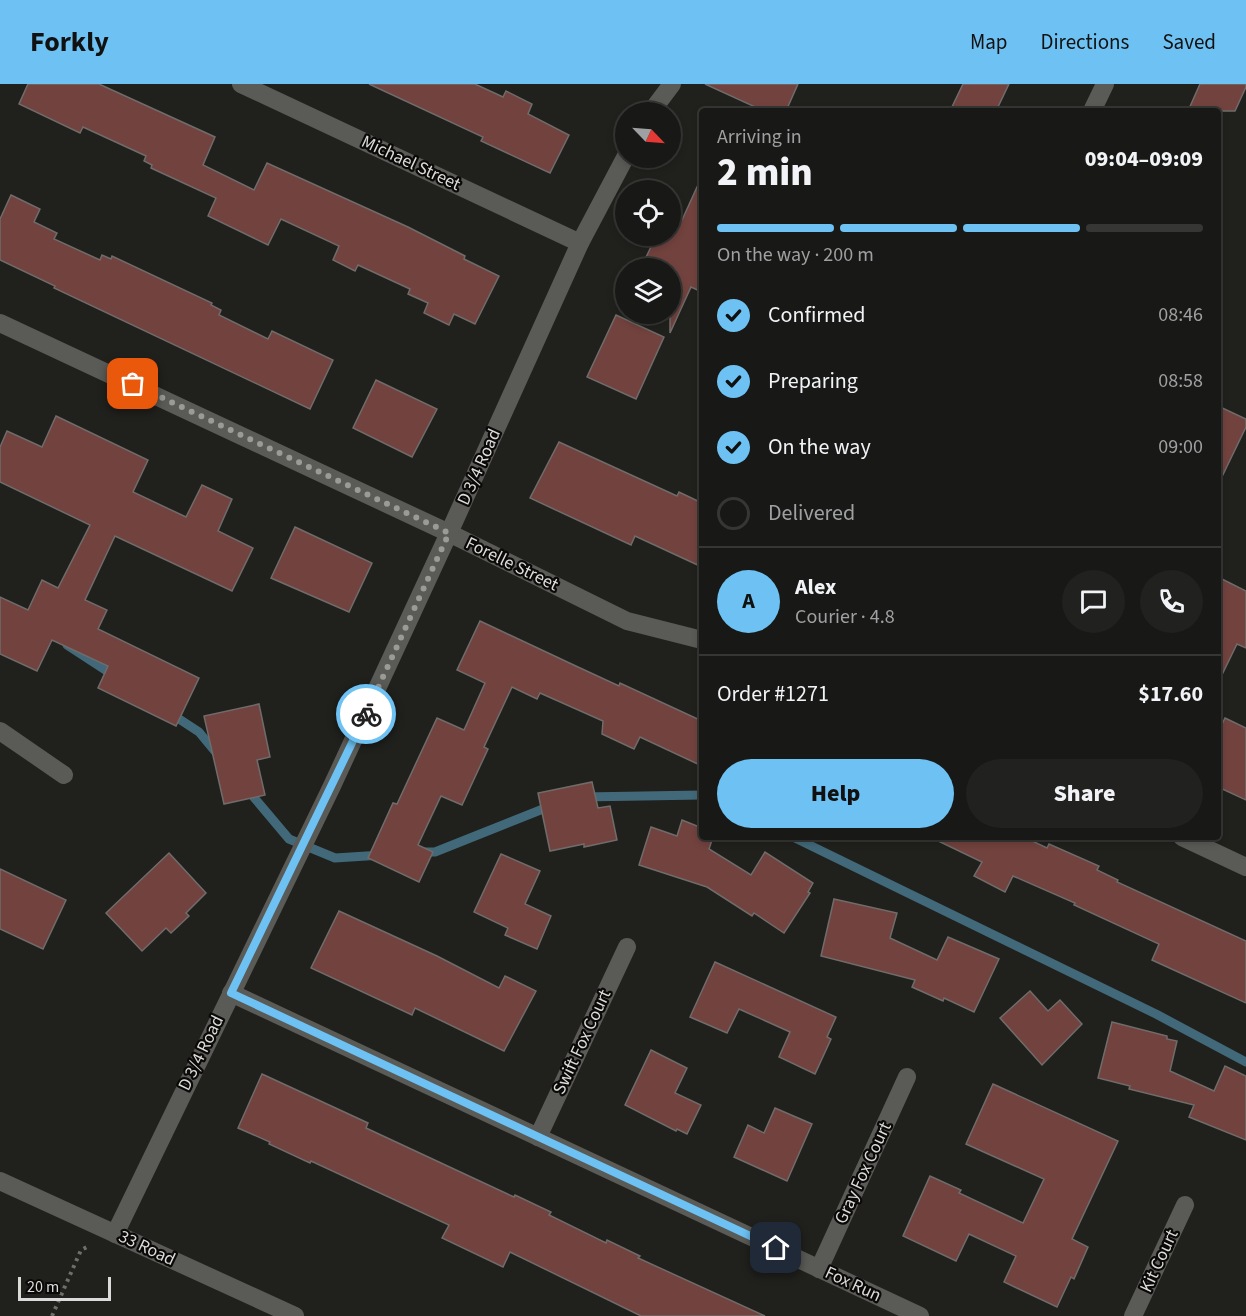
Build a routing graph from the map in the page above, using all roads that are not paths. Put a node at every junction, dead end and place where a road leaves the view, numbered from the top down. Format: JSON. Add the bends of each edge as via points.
{"nodes":[{"id":1,"x":241,"y":84,"type":"edge"},
{"id":2,"x":672,"y":84,"type":"edge"},
{"id":3,"x":1105,"y":84,"type":"edge"},
{"id":4,"x":658,"y":102,"type":"edge"},
{"id":5,"x":1093,"y":108,"type":"edge"},
{"id":6,"x":620,"y":168,"type":"edge"},
{"id":7,"x":580,"y":243,"type":"junction"},
{"id":8,"x":0,"y":323,"type":"edge"},
{"id":9,"x":449,"y":533,"type":"junction"},
{"id":10,"x":699,"y":639,"type":"edge"},
{"id":11,"x":0,"y":731,"type":"edge"},
{"id":12,"x":64,"y":775,"type":"dead end"},
{"id":13,"x":1188,"y":840,"type":"edge"},
{"id":14,"x":1246,"y":867,"type":"edge"},
{"id":15,"x":627,"y":947,"type":"dead end"},
{"id":16,"x":231,"y":993,"type":"junction"},
{"id":17,"x":907,"y":1077,"type":"dead end"},
{"id":18,"x":538,"y":1137,"type":"junction"},
{"id":19,"x":0,"y":1181,"type":"edge"},
{"id":20,"x":1185,"y":1205,"type":"dead end"},
{"id":21,"x":115,"y":1234,"type":"junction"},
{"id":22,"x":819,"y":1269,"type":"junction"},
{"id":23,"x":295,"y":1316,"type":"edge"},
{"id":24,"x":920,"y":1316,"type":"edge"},
{"id":25,"x":1133,"y":1316,"type":"edge"}],
"edges":[{"from":1,"to":7,"type":"street","name":"Michael Street"},
{"from":2,"to":4,"type":"street"},
{"from":3,"to":5,"type":"street"},
{"from":6,"to":7,"type":"street","name":"D 3/4 Road"},
{"from":7,"to":9,"type":"street","name":"D 3/4 Road"},
{"from":8,"to":9,"type":"street","name":"Forelle Street"},
{"from":9,"to":10,"type":"street","name":"Forelle Street","via":[[627,621]]},
{"from":9,"to":16,"type":"street","name":"D 3/4 Road"},
{"from":11,"to":12,"type":"street"},
{"from":13,"to":14,"type":"street"},
{"from":15,"to":18,"type":"street","name":"Swift Fox Court"},
{"from":16,"to":18,"type":"street","name":"Fox Run"},
{"from":16,"to":21,"type":"street","name":"D 3/4 Road"},
{"from":17,"to":22,"type":"street","name":"Gray Fox Court"},
{"from":18,"to":22,"type":"street","name":"Fox Run"},
{"from":19,"to":21,"type":"street","name":"33 Road"},
{"from":20,"to":25,"type":"street","name":"Kit Court"},
{"from":21,"to":23,"type":"street","name":"33 Road"},
{"from":22,"to":24,"type":"street","name":"Fox Run"}]}
